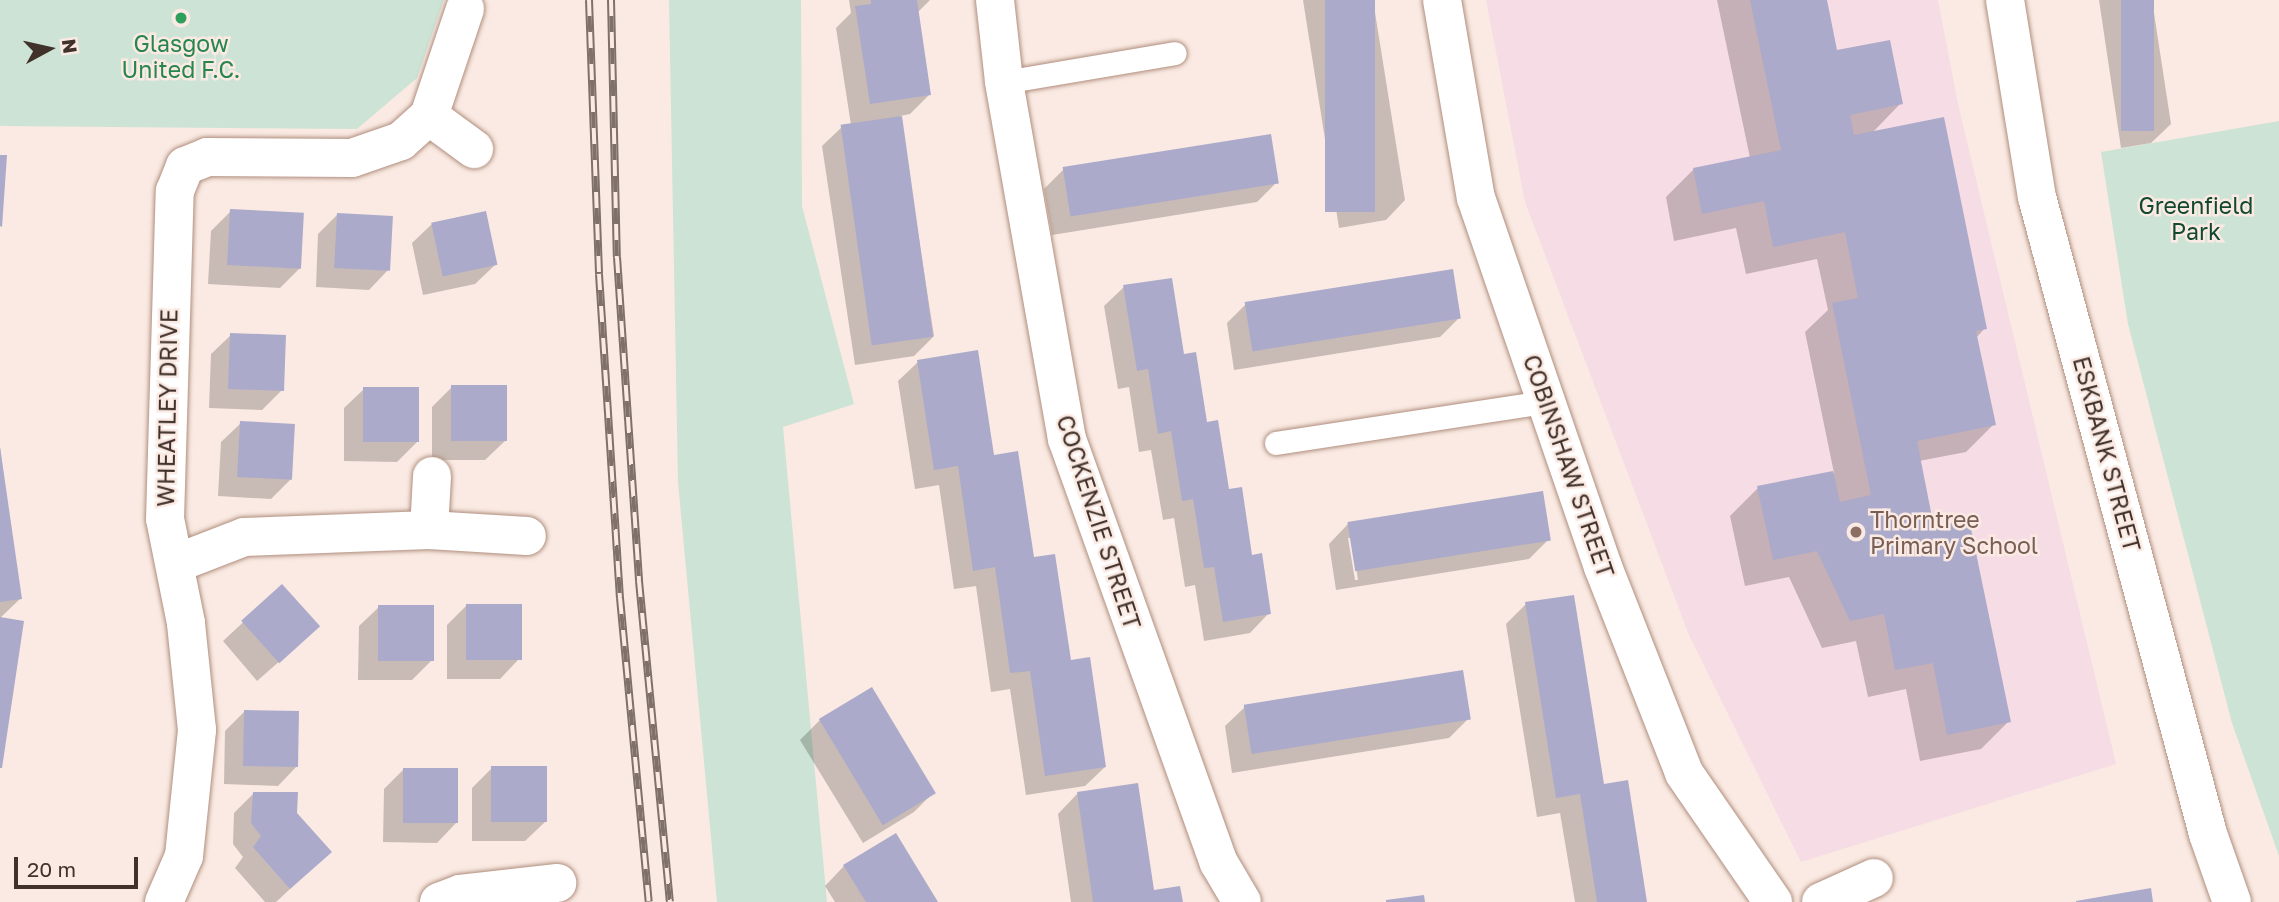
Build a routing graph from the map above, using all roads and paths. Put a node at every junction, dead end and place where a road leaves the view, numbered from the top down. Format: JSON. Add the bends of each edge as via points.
{"nodes":[{"id":1,"x":995,"y":0,"type":"edge"},
{"id":2,"x":1442,"y":0,"type":"edge"},
{"id":3,"x":2005,"y":0,"type":"edge"},
{"id":4,"x":465,"y":9,"type":"dead end"},
{"id":5,"x":1175,"y":52,"type":"dead end"},
{"id":6,"x":1004,"y":82,"type":"junction"},
{"id":7,"x":429,"y":116,"type":"junction"},
{"id":8,"x":474,"y":149,"type":"dead end"},
{"id":9,"x":1545,"y":402,"type":"junction"},
{"id":10,"x":1276,"y":443,"type":"dead end"},
{"id":11,"x":432,"y":476,"type":"dead end"},
{"id":12,"x":429,"y":530,"type":"junction"},
{"id":13,"x":527,"y":536,"type":"dead end"},
{"id":14,"x":177,"y":563,"type":"junction"},
{"id":15,"x":1874,"y":878,"type":"dead end"},
{"id":16,"x":557,"y":883,"type":"dead end"},
{"id":17,"x":453,"y":899,"type":"edge"},
{"id":18,"x":167,"y":901,"type":"edge"},
{"id":19,"x":1242,"y":902,"type":"edge"},
{"id":20,"x":1773,"y":902,"type":"edge"},
{"id":21,"x":1821,"y":902,"type":"edge"},
{"id":22,"x":2232,"y":902,"type":"edge"}],
"edges":[{"from":1,"to":6,"type":"street","name":"COCKENZIE STREET"},
{"from":2,"to":9,"type":"street","name":"COBINSHAW STREET","via":[[1476,198]]},
{"from":3,"to":22,"type":"street","name":"ESKBANK STREET","via":[[2037,197],[2207,834]]},
{"from":4,"to":7,"type":"street","name":"WHEATLEY DRIVE"},
{"from":5,"to":6,"type":"lane"},
{"from":6,"to":19,"type":"street","name":"COCKENZIE STREET","via":[[1067,439],[1219,863]]},
{"from":7,"to":8,"type":"street"},
{"from":7,"to":14,"type":"street","name":"WHEATLEY DRIVE","via":[[401,141],[352,159],[207,157],[185,166],[175,191],[169,295],[165,519]]},
{"from":9,"to":10,"type":"lane"},
{"from":9,"to":20,"type":"street","name":"COBINSHAW STREET","via":[[1603,567],[1684,773]]},
{"from":11,"to":12,"type":"street"},
{"from":12,"to":13,"type":"street"},
{"from":12,"to":14,"type":"street","via":[[244,537]]},
{"from":14,"to":18,"type":"street","name":"WHEATLEY DRIVE","via":[[197,730],[184,856]]},
{"from":15,"to":21,"type":"street"},
{"from":16,"to":17,"type":"street"}]}
